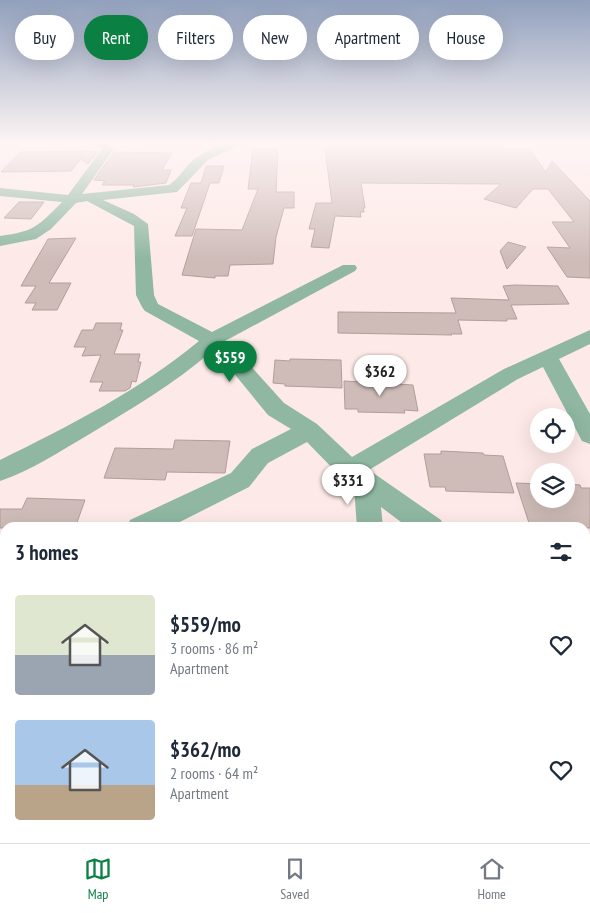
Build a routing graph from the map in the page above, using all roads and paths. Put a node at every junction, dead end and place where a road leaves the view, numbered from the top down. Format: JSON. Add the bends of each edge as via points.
{"nodes":[{"id":1,"x":91,"y":181,"type":"edge"},
{"id":2,"x":182,"y":181,"type":"edge"},
{"id":3,"x":0,"y":192,"type":"edge"},
{"id":4,"x":82,"y":199,"type":"junction"},
{"id":5,"x":0,"y":241,"type":"edge"},
{"id":6,"x":349,"y":268,"type":"dead end"},
{"id":7,"x":590,"y":336,"type":"edge"},
{"id":8,"x":212,"y":340,"type":"junction"},
{"id":9,"x":548,"y":357,"type":"junction"},
{"id":10,"x":309,"y":430,"type":"junction"},
{"id":11,"x":590,"y":435,"type":"edge"},
{"id":12,"x":0,"y":471,"type":"edge"},
{"id":13,"x":358,"y":476,"type":"junction"},
{"id":14,"x":152,"y":522,"type":"edge"},
{"id":15,"x":369,"y":522,"type":"edge"},
{"id":16,"x":423,"y":522,"type":"edge"}],
"edges":[{"from":1,"to":4,"type":"street"},
{"from":2,"to":4,"type":"street","via":[[172,189]]},
{"from":3,"to":4,"type":"street"},
{"from":4,"to":5,"type":"street","via":[[31,236]]},
{"from":4,"to":8,"type":"street","via":[[123,213],[141,224],[145,296],[151,307]]},
{"from":6,"to":8,"type":"street"},
{"from":7,"to":9,"type":"street"},
{"from":8,"to":10,"type":"street","via":[[276,409]]},
{"from":8,"to":12,"type":"street","via":[[151,387]]},
{"from":9,"to":11,"type":"street"},
{"from":9,"to":13,"type":"street","via":[[511,374]]},
{"from":10,"to":13,"type":"street"},
{"from":10,"to":14,"type":"street","via":[[260,456],[240,480]]},
{"from":13,"to":15,"type":"street"},
{"from":13,"to":16,"type":"street"}]}
